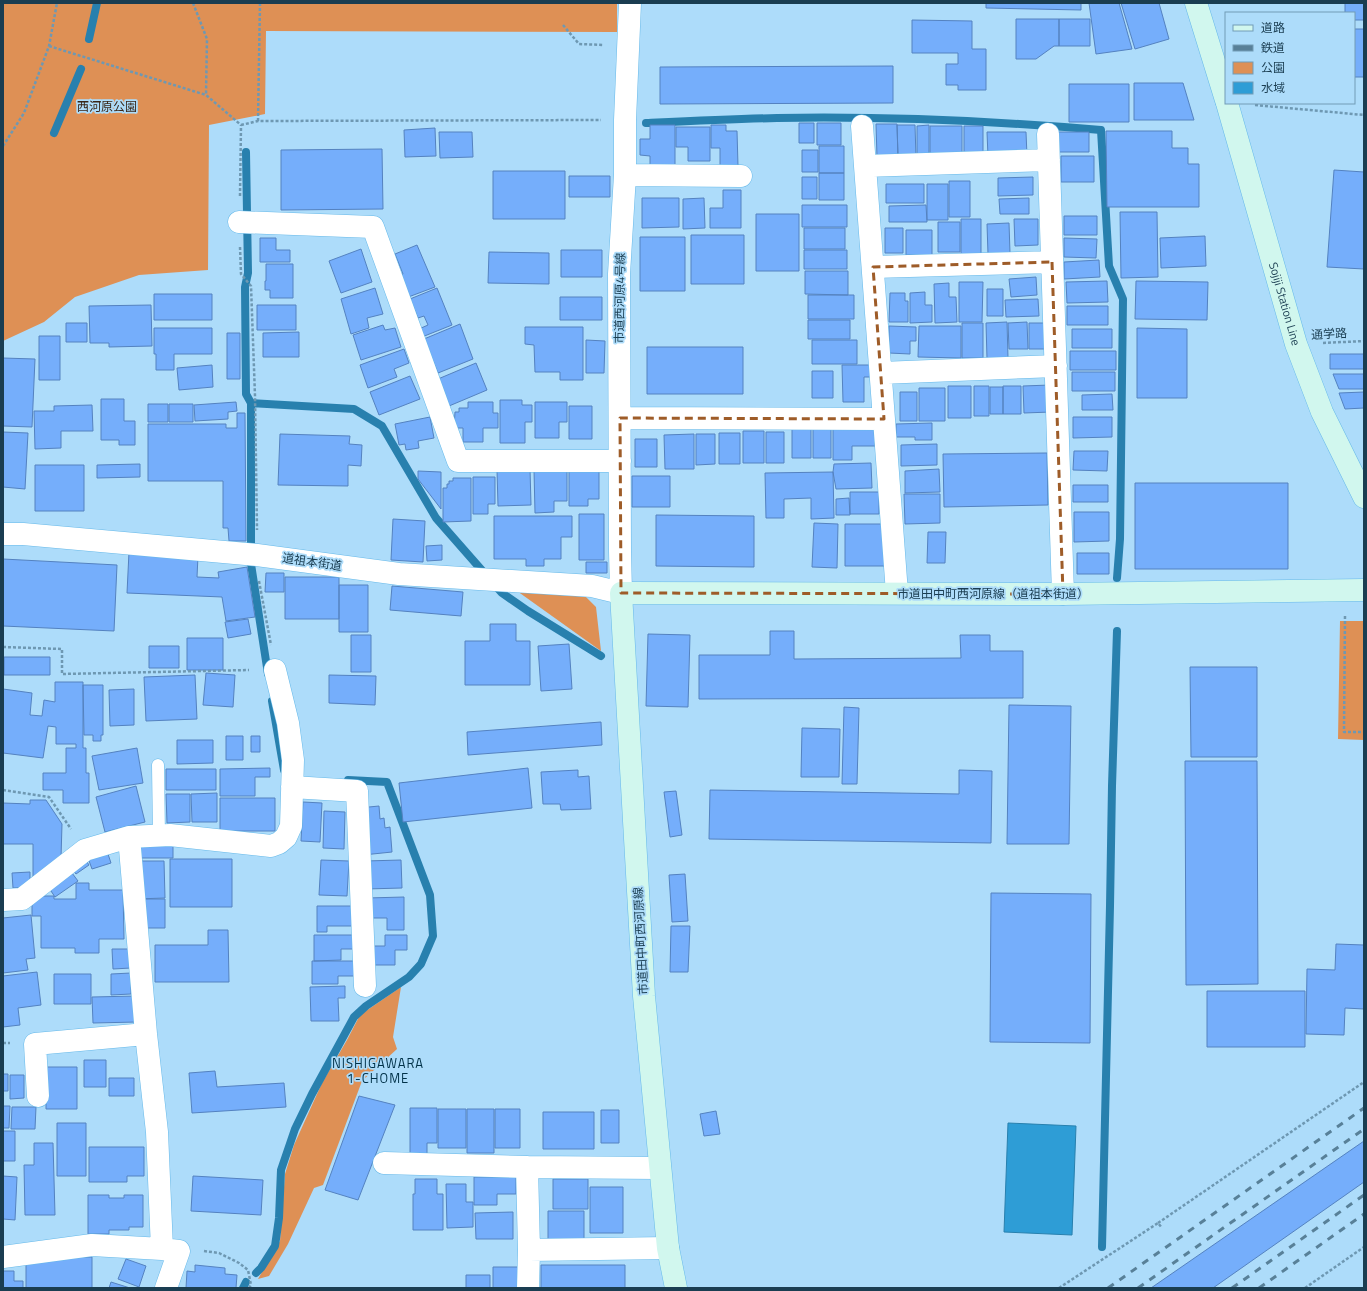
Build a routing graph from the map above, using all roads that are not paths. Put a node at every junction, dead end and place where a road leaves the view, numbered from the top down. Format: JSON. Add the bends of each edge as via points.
{"nodes":[{"id":1,"x":630,"y":3,"type":"edge"},
{"id":2,"x":1196,"y":3,"type":"edge"},
{"id":3,"x":1225,"y":97,"type":"edge"},
{"id":4,"x":1227,"y":104,"type":"edge"},
{"id":5,"x":862,"y":126,"type":"dead end"},
{"id":6,"x":1048,"y":134,"type":"dead end"},
{"id":7,"x":1049,"y":160,"type":"junction"},
{"id":8,"x":866,"y":166,"type":"junction"},
{"id":9,"x":626,"y":175,"type":"junction"},
{"id":10,"x":741,"y":176,"type":"dead end"},
{"id":11,"x":239,"y":222,"type":"road end"},
{"id":12,"x":1052,"y":262,"type":"junction"},
{"id":13,"x":873,"y":267,"type":"junction"},
{"id":14,"x":1056,"y":366,"type":"junction"},
{"id":15,"x":881,"y":373,"type":"junction"},
{"id":16,"x":620,"y":418,"type":"junction"},
{"id":17,"x":884,"y":419,"type":"junction"},
{"id":18,"x":1356,"y":458,"type":"edge"},
{"id":19,"x":620,"y":461,"type":"junction"},
{"id":20,"x":1364,"y":497,"type":"edge"},
{"id":21,"x":3,"y":534,"type":"edge"},
{"id":22,"x":1355,"y":591,"type":"edge"},
{"id":23,"x":621,"y":593,"type":"junction"},
{"id":24,"x":897,"y":594,"type":"junction"},
{"id":25,"x":1063,"y":594,"type":"junction"},
{"id":26,"x":275,"y":670,"type":"road end"},
{"id":27,"x":158,"y":765,"type":"dead end"},
{"id":28,"x":292,"y":787,"type":"junction"},
{"id":29,"x":159,"y":836,"type":"junction"},
{"id":30,"x":129,"y":837,"type":"junction"},
{"id":31,"x":3,"y":900,"type":"edge"},
{"id":32,"x":365,"y":986,"type":"dead end"},
{"id":33,"x":146,"y":1034,"type":"junction"},
{"id":34,"x":38,"y":1096,"type":"dead end"},
{"id":35,"x":384,"y":1164,"type":"dead end"},
{"id":36,"x":527,"y":1167,"type":"junction"},
{"id":37,"x":660,"y":1168,"type":"junction"},
{"id":38,"x":668,"y":1248,"type":"junction"},
{"id":39,"x":171,"y":1250,"type":"junction"},
{"id":40,"x":529,"y":1250,"type":"junction"},
{"id":41,"x":3,"y":1257,"type":"edge"},
{"id":42,"x":166,"y":1288,"type":"edge"},
{"id":43,"x":528,"y":1288,"type":"edge"},
{"id":44,"x":676,"y":1288,"type":"edge"}],
"edges":[{"from":1,"to":9,"type":"street","name":"市道西河原4号線"},
{"from":2,"to":3,"type":"street"},
{"from":4,"to":18,"type":"street","name":"Sojiji Station Line","via":[[1296,344],[1322,412]]},
{"from":5,"to":8,"type":"street"},
{"from":6,"to":7,"type":"street"},
{"from":7,"to":8,"type":"street"},
{"from":7,"to":12,"type":"street"},
{"from":8,"to":13,"type":"street"},
{"from":9,"to":10,"type":"street"},
{"from":9,"to":16,"type":"street","name":"市道西河原4号線","via":[[619,274]]},
{"from":11,"to":19,"type":"street","via":[[373,227],[458,461]]},
{"from":12,"to":13,"type":"street"},
{"from":12,"to":14,"type":"street"},
{"from":13,"to":15,"type":"street"},
{"from":14,"to":15,"type":"street"},
{"from":14,"to":25,"type":"street"},
{"from":15,"to":17,"type":"street"},
{"from":16,"to":17,"type":"street"},
{"from":16,"to":19,"type":"street","name":"市道西河原4号線"},
{"from":17,"to":24,"type":"street"},
{"from":18,"to":20,"type":"street","name":"Sojiji Station Line"},
{"from":19,"to":23,"type":"street","name":"市道西河原4号線"},
{"from":21,"to":23,"type":"street","name":"道祖本街道","via":[[249,554],[399,574],[592,586]]},
{"from":22,"to":25,"type":"street","name":"市道田中町西河原線（道祖本街道）"},
{"from":23,"to":24,"type":"street","name":"市道田中町西河原線（道祖本街道）"},
{"from":23,"to":37,"type":"street","name":"市道田中町西河原線","via":[[644,996]]},
{"from":24,"to":25,"type":"street","name":"市道田中町西河原線（道祖本街道）"},
{"from":26,"to":28,"type":"street","via":[[288,723],[293,760]]},
{"from":27,"to":29,"type":"lane"},
{"from":28,"to":29,"type":"street","via":[[291,826],[286,837],[271,846]]},
{"from":28,"to":32,"type":"street","via":[[357,791]]},
{"from":29,"to":30,"type":"street"},
{"from":30,"to":31,"type":"street","via":[[85,850],[22,898]]},
{"from":30,"to":33,"type":"street"},
{"from":33,"to":34,"type":"street","via":[[35,1044]]},
{"from":33,"to":39,"type":"street"},
{"from":35,"to":36,"type":"street"},
{"from":36,"to":37,"type":"street"},
{"from":36,"to":40,"type":"street"},
{"from":37,"to":38,"type":"street","name":"市道田中町西河原線"},
{"from":38,"to":40,"type":"street"},
{"from":38,"to":44,"type":"street","name":"市道田中町西河原線"},
{"from":39,"to":41,"type":"street","via":[[92,1245]]},
{"from":39,"to":42,"type":"street"},
{"from":40,"to":43,"type":"street"}]}
